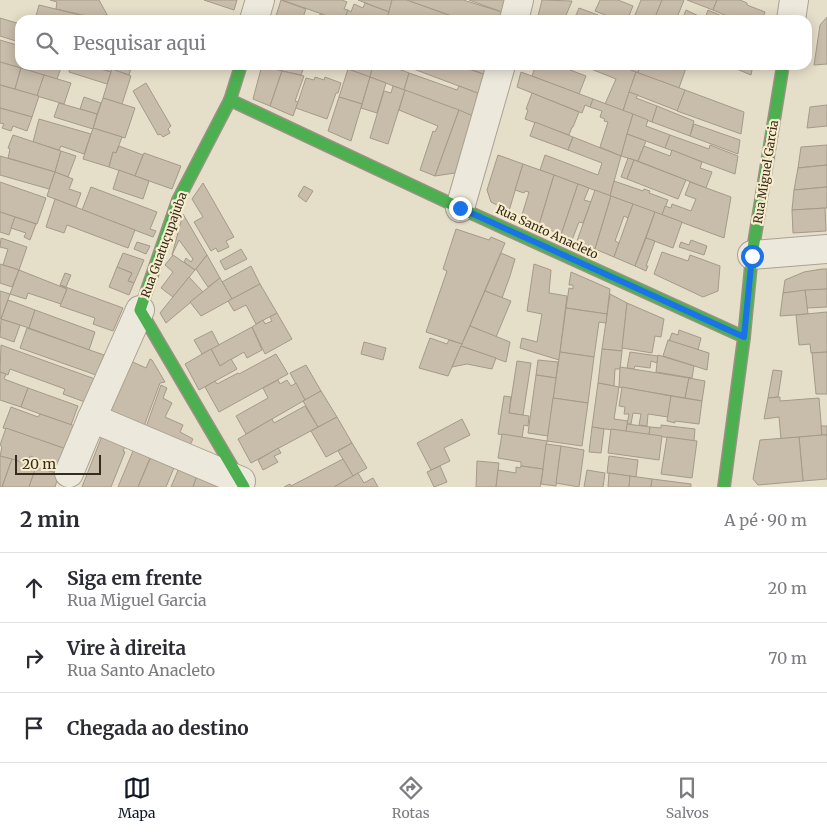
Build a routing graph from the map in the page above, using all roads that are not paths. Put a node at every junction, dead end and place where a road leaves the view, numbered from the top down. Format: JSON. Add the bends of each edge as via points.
{"nodes":[{"id":1,"x":260,"y":0,"type":"edge"},
{"id":2,"x":519,"y":0,"type":"edge"},
{"id":3,"x":794,"y":0,"type":"edge"},
{"id":4,"x":256,"y":15,"type":"edge"},
{"id":5,"x":515,"y":15,"type":"edge"},
{"id":6,"x":792,"y":15,"type":"edge"},
{"id":7,"x":239,"y":70,"type":"edge"},
{"id":8,"x":500,"y":70,"type":"edge"},
{"id":9,"x":782,"y":70,"type":"edge"},
{"id":10,"x":230,"y":100,"type":"junction"},
{"id":11,"x":460,"y":208,"type":"junction"},
{"id":12,"x":827,"y":249,"type":"edge"},
{"id":13,"x":752,"y":256,"type":"junction"},
{"id":14,"x":140,"y":310,"type":"junction"},
{"id":15,"x":744,"y":337,"type":"junction"},
{"id":16,"x":92,"y":418,"type":"junction"},
{"id":17,"x":69,"y":473,"type":"dead end"},
{"id":18,"x":243,"y":484,"type":"edge"},
{"id":19,"x":724,"y":487,"type":"edge"}],
"edges":[{"from":1,"to":4,"type":"street"},
{"from":2,"to":5,"type":"street"},
{"from":3,"to":6,"type":"street"},
{"from":7,"to":10,"type":"street","name":"Rua Guatuçupajuba"},
{"from":8,"to":11,"type":"street"},
{"from":9,"to":13,"type":"street","name":"Rua Miguel Garcia"},
{"from":10,"to":11,"type":"street","name":"Rua Santo Anacleto"},
{"from":10,"to":14,"type":"street","name":"Rua Guatuçupajuba","via":[[178,200]]},
{"from":11,"to":15,"type":"street","name":"Rua Santo Anacleto"},
{"from":12,"to":13,"type":"street"},
{"from":13,"to":15,"type":"street","name":"Rua Miguel Garcia"},
{"from":14,"to":16,"type":"street","name":"Rua Guatuçupajuba"},
{"from":14,"to":18,"type":"street","name":"Rua Guatuçupajuba"},
{"from":15,"to":19,"type":"street","name":"Rua Miguel Garcia"},
{"from":16,"to":17,"type":"street","name":"Rua Guatuçupajuba"},
{"from":16,"to":18,"type":"street"}]}
